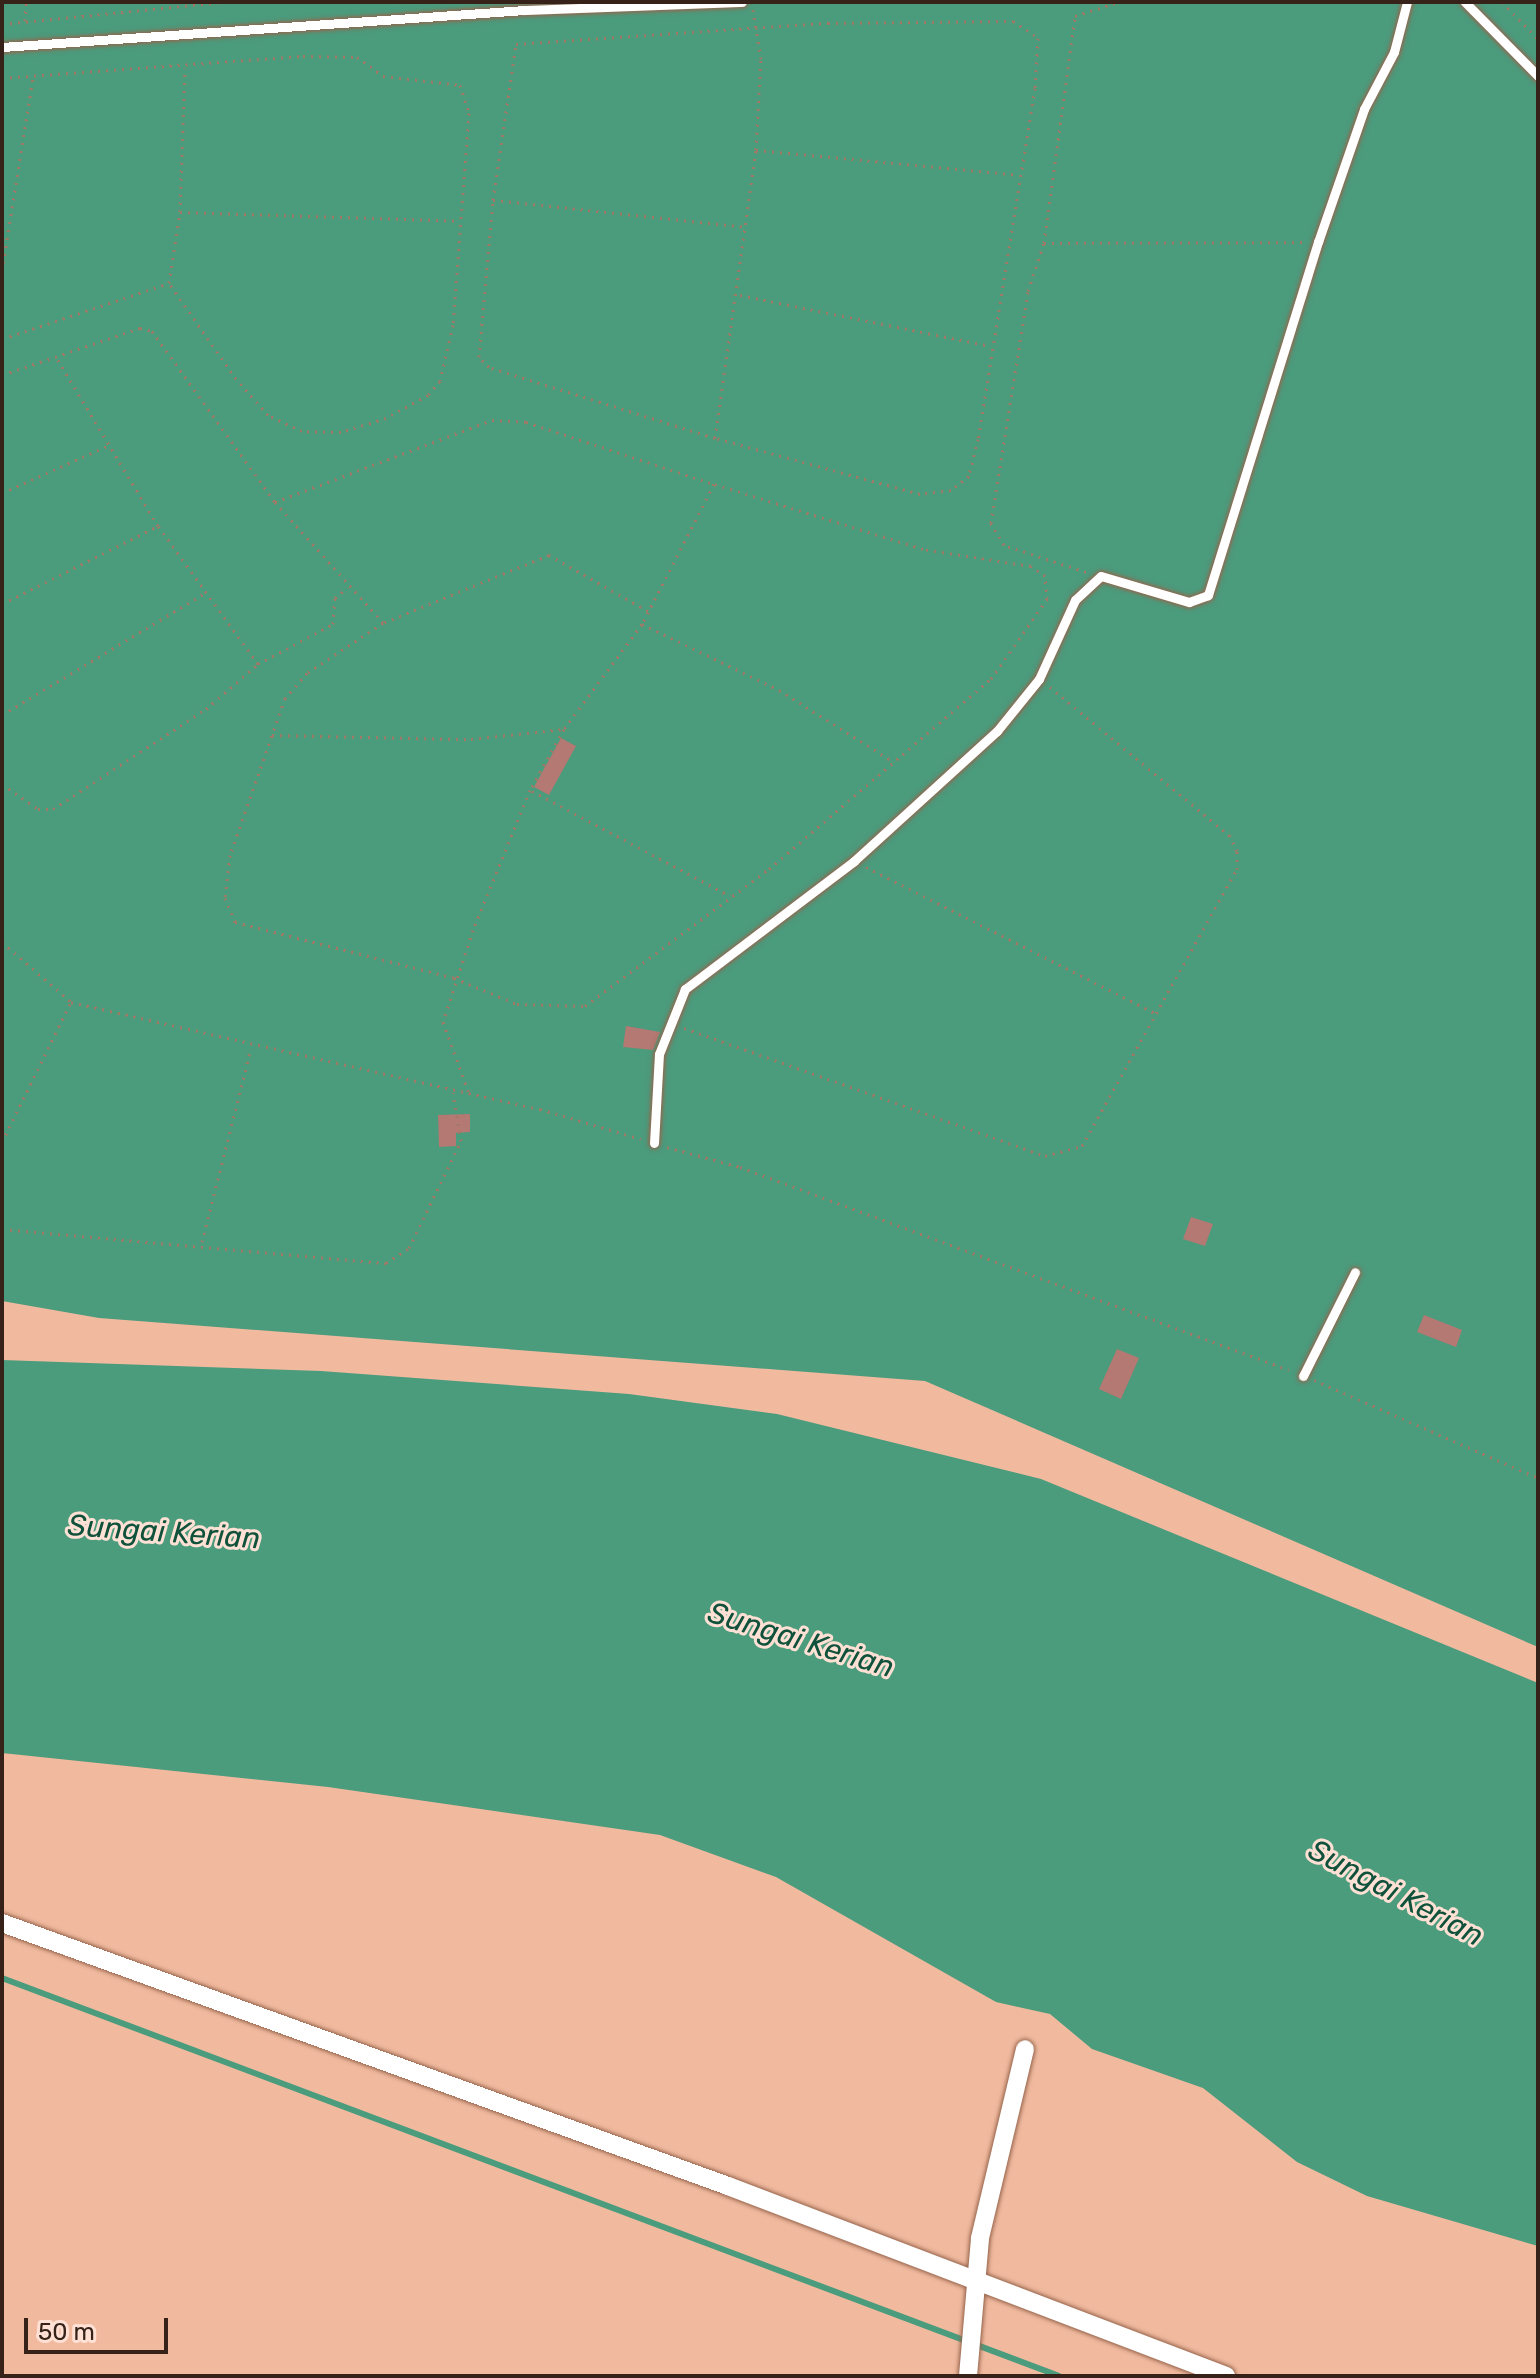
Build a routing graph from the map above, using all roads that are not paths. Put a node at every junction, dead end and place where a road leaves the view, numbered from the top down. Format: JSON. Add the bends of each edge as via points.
{"nodes":[{"id":1,"x":742,"y":2,"type":"edge"},
{"id":2,"x":1407,"y":2,"type":"edge"},
{"id":3,"x":1465,"y":2,"type":"edge"},
{"id":4,"x":2,"y":47,"type":"edge"},
{"id":5,"x":1538,"y":76,"type":"edge"},
{"id":6,"x":654,"y":1143,"type":"road end"},
{"id":7,"x":1355,"y":1272,"type":"dead end"},
{"id":8,"x":1303,"y":1376,"type":"road end"},
{"id":9,"x":2,"y":1923,"type":"edge"},
{"id":10,"x":1025,"y":2049,"type":"dead end"},
{"id":11,"x":979,"y":2282,"type":"junction"},
{"id":12,"x":968,"y":2376,"type":"edge"},
{"id":13,"x":1226,"y":2376,"type":"edge"}],
"edges":[{"from":1,"to":4,"type":"lane","via":[[524,10]]},
{"from":2,"to":6,"type":"lane","via":[[1318,242],[1208,595],[1189,602],[1101,576],[1075,600],[1039,679],[997,731],[854,861],[685,989],[659,1054]]},
{"from":3,"to":5,"type":"lane"},
{"from":7,"to":8,"type":"lane"},
{"from":9,"to":11,"type":"street"},
{"from":10,"to":11,"type":"street","via":[[985,2214]]},
{"from":11,"to":12,"type":"street"},
{"from":11,"to":13,"type":"street"}]}
